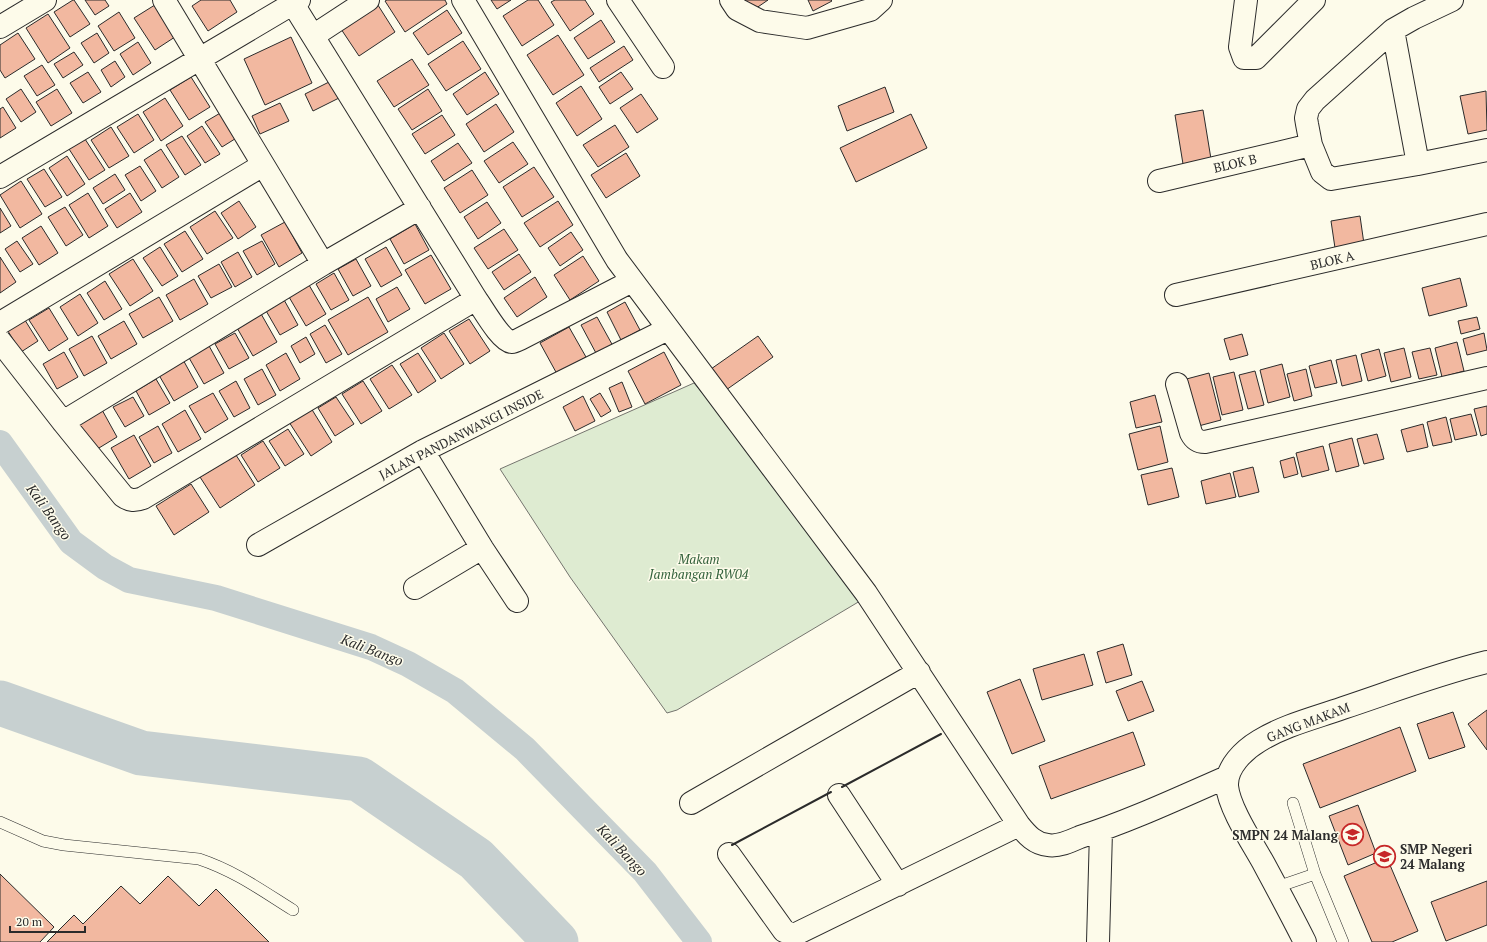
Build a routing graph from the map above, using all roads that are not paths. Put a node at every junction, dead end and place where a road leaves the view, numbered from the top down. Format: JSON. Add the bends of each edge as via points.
{"nodes":[{"id":1,"x":45,"y":0,"type":"edge"},
{"id":2,"x":164,"y":0,"type":"edge"},
{"id":3,"x":368,"y":0,"type":"edge"},
{"id":4,"x":463,"y":0,"type":"edge"},
{"id":5,"x":618,"y":0,"type":"edge"},
{"id":6,"x":731,"y":0,"type":"edge"},
{"id":7,"x":1246,"y":0,"type":"edge"},
{"id":8,"x":1314,"y":0,"type":"edge"},
{"id":9,"x":1452,"y":0,"type":"edge"},
{"id":10,"x":296,"y":2,"type":"edge"},
{"id":11,"x":872,"y":3,"type":"edge"},
{"id":12,"x":0,"y":27,"type":"edge"},
{"id":13,"x":1393,"y":30,"type":"junction"},
{"id":14,"x":313,"y":36,"type":"junction"},
{"id":15,"x":199,"y":59,"type":"junction"},
{"id":16,"x":664,"y":67,"type":"dead end"},
{"id":17,"x":1311,"y":145,"type":"junction"},
{"id":18,"x":1487,"y":150,"type":"edge"},
{"id":19,"x":1418,"y":164,"type":"junction"},
{"id":20,"x":263,"y":165,"type":"junction"},
{"id":21,"x":0,"y":177,"type":"edge"},
{"id":22,"x":1159,"y":182,"type":"dead end"},
{"id":23,"x":420,"y":208,"type":"junction"},
{"id":24,"x":1487,"y":224,"type":"edge"},
{"id":25,"x":323,"y":264,"type":"junction"},
{"id":26,"x":632,"y":281,"type":"junction"},
{"id":27,"x":1176,"y":295,"type":"dead end"},
{"id":28,"x":476,"y":299,"type":"junction"},
{"id":29,"x":0,"y":323,"type":"edge"},
{"id":30,"x":668,"y":329,"type":"junction"},
{"id":31,"x":0,"y":341,"type":"edge"},
{"id":32,"x":1487,"y":378,"type":"edge"},
{"id":33,"x":1177,"y":384,"type":"dead end"},
{"id":34,"x":63,"y":422,"type":"junction"},
{"id":35,"x":423,"y":451,"type":"junction"},
{"id":36,"x":258,"y":545,"type":"dead end"},
{"id":37,"x":482,"y":548,"type":"junction"},
{"id":38,"x":415,"y":588,"type":"dead end"},
{"id":39,"x":517,"y":601,"type":"dead end"},
{"id":40,"x":1487,"y":662,"type":"edge"},
{"id":41,"x":919,"y":672,"type":"junction"},
{"id":42,"x":1227,"y":777,"type":"junction"},
{"id":43,"x":839,"y":795,"type":"dead end"},
{"id":44,"x":690,"y":803,"type":"dead end"},
{"id":45,"x":1293,"y":803,"type":"dead end"},
{"id":46,"x":0,"y":822,"type":"edge"},
{"id":47,"x":1019,"y":825,"type":"junction"},
{"id":48,"x":1101,"y":830,"type":"junction"},
{"id":49,"x":729,"y":854,"type":"dead end"},
{"id":50,"x":1315,"y":874,"type":"junction"},
{"id":51,"x":898,"y":885,"type":"junction"},
{"id":52,"x":1277,"y":887,"type":"junction"},
{"id":53,"x":293,"y":910,"type":"dead end"},
{"id":54,"x":1098,"y":942,"type":"edge"},
{"id":55,"x":1305,"y":942,"type":"edge"},
{"id":56,"x":1343,"y":942,"type":"edge"}],
"edges":[{"from":1,"to":12,"type":"street"},
{"from":2,"to":15,"type":"street"},
{"from":3,"to":14,"type":"street"},
{"from":4,"to":26,"type":"street","via":[[617,260]]},
{"from":5,"to":16,"type":"street"},
{"from":6,"to":11,"type":"street","via":[[737,9],[760,21],[807,28]]},
{"from":7,"to":8,"type":"street","via":[[1240,47],[1244,58],[1256,58]]},
{"from":9,"to":13,"type":"street"},
{"from":10,"to":14,"type":"street"},
{"from":10,"to":15,"type":"street"},
{"from":13,"to":17,"type":"street","via":[[1308,108],[1306,118]]},
{"from":13,"to":19,"type":"street"},
{"from":14,"to":23,"type":"street"},
{"from":15,"to":20,"type":"street"},
{"from":15,"to":21,"type":"street"},
{"from":17,"to":19,"type":"street","via":[[1322,172],[1331,179]]},
{"from":17,"to":22,"type":"street","name":"BLOK B"},
{"from":18,"to":19,"type":"street"},
{"from":20,"to":25,"type":"street"},
{"from":20,"to":29,"type":"street"},
{"from":23,"to":25,"type":"street"},
{"from":23,"to":28,"type":"street"},
{"from":24,"to":27,"type":"street","name":"BLOK A"},
{"from":25,"to":34,"type":"street"},
{"from":26,"to":28,"type":"street","via":[[512,342],[506,341],[500,335]]},
{"from":26,"to":30,"type":"street"},
{"from":28,"to":34,"type":"street","via":[[138,500],[128,500],[123,496]]},
{"from":30,"to":35,"type":"street","name":"JALAN PANDANWANGI INSIDE"},
{"from":30,"to":41,"type":"street","via":[[866,593]]},
{"from":31,"to":34,"type":"street"},
{"from":32,"to":33,"type":"street","via":[[1205,442],[1195,439],[1191,433]]},
{"from":35,"to":36,"type":"street","name":"JALAN PANDANWANGI INSIDE"},
{"from":35,"to":37,"type":"street"},
{"from":37,"to":38,"type":"street"},
{"from":37,"to":39,"type":"street"},
{"from":40,"to":42,"type":"street","name":"GANG MAKAM","via":[[1276,732],[1245,752],[1235,762]]},
{"from":41,"to":44,"type":"street"},
{"from":41,"to":47,"type":"street"},
{"from":42,"to":48,"type":"street"},
{"from":42,"to":52,"type":"street","via":[[1227,787],[1235,810]]},
{"from":43,"to":51,"type":"street"},
{"from":45,"to":50,"type":"lane"},
{"from":46,"to":53,"type":"lane","via":[[43,841],[64,845],[199,859],[237,874]]},
{"from":47,"to":48,"type":"street","via":[[1029,837],[1050,846]]},
{"from":47,"to":51,"type":"street"},
{"from":48,"to":54,"type":"street"},
{"from":49,"to":51,"type":"street","via":[[784,931],[794,935]]},
{"from":50,"to":52,"type":"lane"},
{"from":50,"to":56,"type":"lane"},
{"from":52,"to":55,"type":"street"}]}
